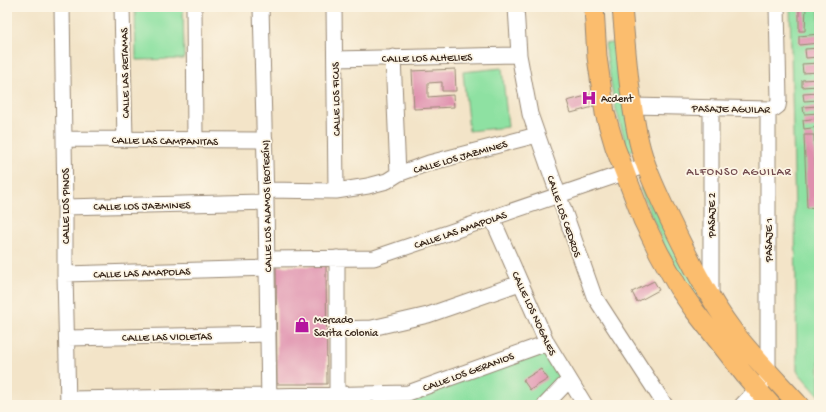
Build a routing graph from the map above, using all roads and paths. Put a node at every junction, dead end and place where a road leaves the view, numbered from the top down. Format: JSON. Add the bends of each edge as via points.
{"nodes":[{"id":1,"x":62,"y":7,"type":"edge"},
{"id":2,"x":122,"y":7,"type":"edge"},
{"id":3,"x":194,"y":7,"type":"edge"},
{"id":4,"x":261,"y":7,"type":"edge"},
{"id":5,"x":334,"y":7,"type":"edge"},
{"id":6,"x":516,"y":7,"type":"edge"},
{"id":7,"x":594,"y":7,"type":"edge"},
{"id":8,"x":622,"y":7,"type":"edge"},
{"id":9,"x":777,"y":7,"type":"edge"},
{"id":10,"x":519,"y":55,"type":"junction"},
{"id":11,"x":393,"y":57,"type":"junction"},
{"id":12,"x":335,"y":59,"type":"junction"},
{"id":13,"x":632,"y":106,"type":"junction"},
{"id":14,"x":711,"y":108,"type":"junction"},
{"id":15,"x":768,"y":110,"type":"junction"},
{"id":16,"x":537,"y":135,"type":"junction"},
{"id":17,"x":64,"y":139,"type":"junction"},
{"id":18,"x":125,"y":139,"type":"junction"},
{"id":19,"x":195,"y":140,"type":"junction"},
{"id":20,"x":265,"y":140,"type":"junction"},
{"id":21,"x":647,"y":165,"type":"junction"},
{"id":22,"x":624,"y":173,"type":"junction"},
{"id":23,"x":398,"y":174,"type":"junction"},
{"id":24,"x":336,"y":191,"type":"junction"},
{"id":25,"x":266,"y":196,"type":"junction"},
{"id":26,"x":558,"y":196,"type":"junction"},
{"id":27,"x":65,"y":207,"type":"junction"},
{"id":28,"x":492,"y":218,"type":"junction"},
{"id":29,"x":337,"y":258,"type":"junction"},
{"id":30,"x":267,"y":263,"type":"junction"},
{"id":31,"x":65,"y":274,"type":"junction"},
{"id":32,"x":520,"y":283,"type":"junction"},
{"id":33,"x":711,"y":298,"type":"junction"},
{"id":34,"x":337,"y":329,"type":"junction"},
{"id":35,"x":268,"y":334,"type":"junction"},
{"id":36,"x":67,"y":338,"type":"junction"},
{"id":37,"x":547,"y":343,"type":"junction"},
{"id":38,"x":769,"y":372,"type":"junction"},
{"id":39,"x":569,"y":380,"type":"junction"},
{"id":40,"x":757,"y":389,"type":"junction"},
{"id":41,"x":407,"y":399,"type":"edge"},
{"id":42,"x":337,"y":400,"type":"edge"},
{"id":43,"x":201,"y":401,"type":"edge"},
{"id":44,"x":269,"y":401,"type":"edge"},
{"id":45,"x":68,"y":402,"type":"edge"},
{"id":46,"x":130,"y":402,"type":"edge"},
{"id":47,"x":546,"y":405,"type":"edge"},
{"id":48,"x":585,"y":405,"type":"edge"},
{"id":49,"x":665,"y":405,"type":"edge"},
{"id":50,"x":742,"y":405,"type":"edge"},
{"id":51,"x":771,"y":405,"type":"edge"},
{"id":52,"x":800,"y":405,"type":"edge"}],
"edges":[{"from":1,"to":17,"type":"street","name":"CALLE LOS PINOS"},
{"from":2,"to":18,"type":"street","name":"CALLE LAS RETAMAS"},
{"from":3,"to":19,"type":"street"},
{"from":4,"to":20,"type":"street","name":"CALLE LOS ALAMOS (BOTERÍN)"},
{"from":5,"to":12,"type":"street","name":"CALLE LOS FICUS"},
{"from":6,"to":10,"type":"street","name":"CALLE LOS CEDROS"},
{"from":7,"to":22,"type":"main road","via":[[597,57],[605,113]]},
{"from":8,"to":13,"type":"main road"},
{"from":9,"to":15,"type":"street","name":"PASAJE AGUILAR","via":[[779,100],[778,106]]},
{"from":10,"to":11,"type":"street","name":"CALLE LOS ALHELIES"},
{"from":10,"to":16,"type":"street","name":"CALLE LOS CEDROS","via":[[530,114]]},
{"from":11,"to":12,"type":"street","name":"CALLE LOS ALHELIES"},
{"from":11,"to":23,"type":"street"},
{"from":12,"to":24,"type":"street","name":"CALLE LOS FICUS"},
{"from":13,"to":14,"type":"street","name":"PASAJE AGUILAR"},
{"from":13,"to":21,"type":"main road","via":[[639,144]]},
{"from":14,"to":15,"type":"street","name":"PASAJE AGUILAR"},
{"from":14,"to":33,"type":"street","name":"PASAJE 2"},
{"from":15,"to":38,"type":"street","name":"PASAJE 1"},
{"from":16,"to":23,"type":"street","name":"CALLE LOS JAZMINES","via":[[429,163]]},
{"from":16,"to":26,"type":"street","name":"CALLE LOS CEDROS"},
{"from":17,"to":18,"type":"street","name":"CALLE LAS CAMPANITAS"},
{"from":17,"to":27,"type":"street","name":"CALLE LOS PINOS"},
{"from":18,"to":19,"type":"street","name":"CALLE LAS CAMPANITAS"},
{"from":19,"to":20,"type":"street","name":"CALLE LAS CAMPANITAS"},
{"from":20,"to":25,"type":"street","name":"CALLE LOS ALAMOS (BOTERÍN)"},
{"from":21,"to":22,"type":"street","name":"CALLE LAS AMAPOLAS"},
{"from":21,"to":33,"type":"main road","via":[[655,189],[682,246]]},
{"from":22,"to":26,"type":"street","name":"CALLE LAS AMAPOLAS"},
{"from":22,"to":40,"type":"main road","via":[[643,220],[678,286]]},
{"from":23,"to":24,"type":"street","name":"CALLE LOS JAZMINES","via":[[387,181]]},
{"from":24,"to":25,"type":"street","name":"CALLE LOS JAZMINES"},
{"from":25,"to":27,"type":"street","name":"CALLE LOS JAZMINES"},
{"from":25,"to":30,"type":"street","name":"CALLE LOS ALAMOS (BOTERÍN)"},
{"from":26,"to":28,"type":"street","name":"CALLE LAS AMAPOLAS"},
{"from":26,"to":49,"type":"street","name":"CALLE LOS CEDROS","via":[[594,296]]},
{"from":27,"to":31,"type":"street","name":"CALLE LOS PINOS"},
{"from":28,"to":29,"type":"street","name":"CALLE LAS AMAPOLAS","via":[[374,258]]},
{"from":28,"to":32,"type":"street","name":"CALLE LOS NOGALES"},
{"from":29,"to":30,"type":"street","name":"CALLE LAS AMAPOLAS"},
{"from":29,"to":34,"type":"street"},
{"from":30,"to":31,"type":"street","name":"CALLE LAS AMAPOLAS"},
{"from":30,"to":35,"type":"street","name":"CALLE LOS ALAMOS (BOTERÍN)"},
{"from":31,"to":36,"type":"street","name":"CALLE LOS PINOS"},
{"from":32,"to":34,"type":"street","via":[[428,314],[372,328]]},
{"from":32,"to":37,"type":"street","name":"CALLE LOS NOGALES"},
{"from":33,"to":38,"type":"main road","via":[[733,331]]},
{"from":34,"to":42,"type":"street"},
{"from":35,"to":36,"type":"street","name":"CALLE LAS VIOLETAS"},
{"from":35,"to":44,"type":"street","name":"CALLE LOS ALAMOS (BOTERÍN)"},
{"from":36,"to":45,"type":"street","name":"CALLE LOS PINOS"},
{"from":37,"to":39,"type":"street","name":"CALLE LOS NOGALES"},
{"from":37,"to":41,"type":"street","name":"CALLE LOS GERANIOS"},
{"from":38,"to":40,"type":"street"},
{"from":38,"to":52,"type":"main road"},
{"from":39,"to":47,"type":"street"},
{"from":39,"to":48,"type":"street","name":"CALLE LOS NOGALES"},
{"from":40,"to":50,"type":"street"},
{"from":40,"to":51,"type":"main road"},
{"from":41,"to":42,"type":"street","name":"CALLE LOS GERANIOS"},
{"from":42,"to":44,"type":"street","name":"CALLE LOS GERANIOS"},
{"from":43,"to":44,"type":"street","name":"CALLE LOS GERANIOS"},
{"from":43,"to":46,"type":"street","name":"CALLE LOS GERANIOS"},
{"from":45,"to":46,"type":"street","name":"CALLE LOS GERANIOS"}]}
